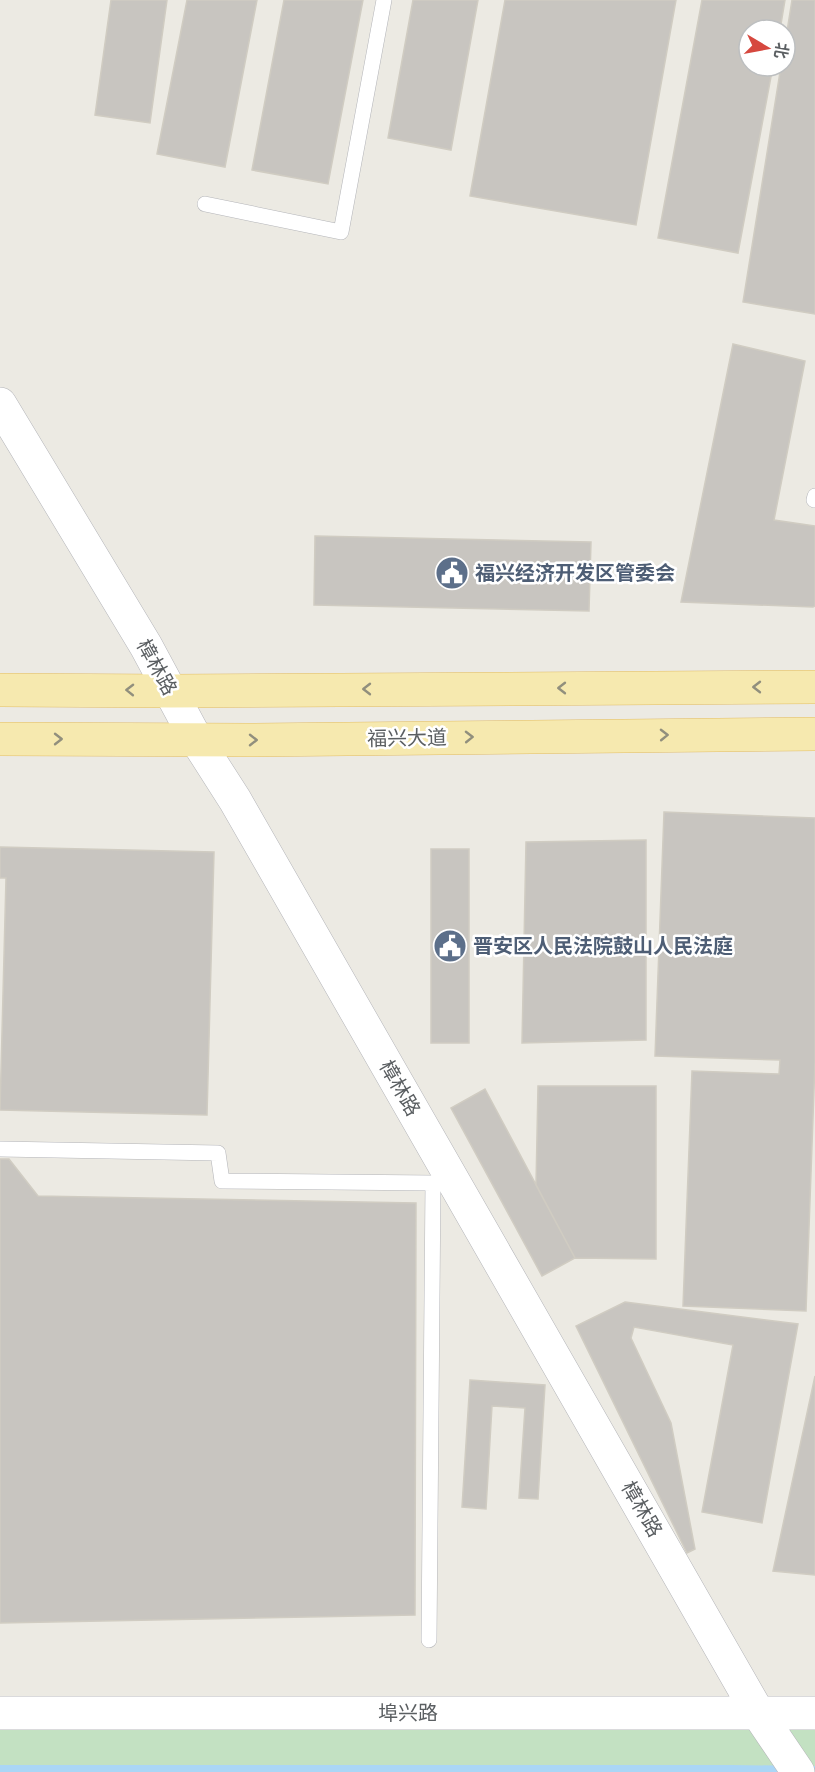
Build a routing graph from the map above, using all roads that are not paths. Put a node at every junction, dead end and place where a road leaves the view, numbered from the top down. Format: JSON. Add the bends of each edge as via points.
{"nodes":[{"id":1,"x":384,"y":0,"type":"edge"},
{"id":2,"x":205,"y":204,"type":"dead end"},
{"id":3,"x":0,"y":404,"type":"edge"},
{"id":4,"x":815,"y":687,"type":"edge"},
{"id":5,"x":0,"y":690,"type":"edge"},
{"id":6,"x":171,"y":691,"type":"junction"},
{"id":7,"x":815,"y":734,"type":"edge"},
{"id":8,"x":0,"y":739,"type":"edge"},
{"id":9,"x":196,"y":739,"type":"junction"},
{"id":10,"x":0,"y":1149,"type":"edge"},
{"id":11,"x":429,"y":1640,"type":"dead end"},
{"id":12,"x":0,"y":1713,"type":"edge"},
{"id":13,"x":758,"y":1713,"type":"junction"},
{"id":14,"x":815,"y":1713,"type":"edge"},
{"id":15,"x":793,"y":1763,"type":"edge"}],
"edges":[{"from":1,"to":2,"type":"lane","via":[[341,232]]},
{"from":3,"to":6,"type":"street","name":"樟林路"},
{"from":4,"to":6,"type":"main road","one_way":true},
{"from":6,"to":5,"type":"main road","one_way":true},
{"from":6,"to":9,"type":"street","name":"樟林路"},
{"from":9,"to":7,"type":"main road","name":"福兴大道","one_way":true},
{"from":8,"to":9,"type":"main road","name":"福兴大道","one_way":true},
{"from":9,"to":13,"type":"street","name":"樟林路","via":[[235,800]]},
{"from":10,"to":11,"type":"lane","via":[[218,1153],[222,1181],[433,1183]]},
{"from":12,"to":13,"type":"street","name":"埠兴路"},
{"from":13,"to":14,"type":"street","name":"埠兴路"},
{"from":13,"to":15,"type":"street","name":"樟林路"}]}
